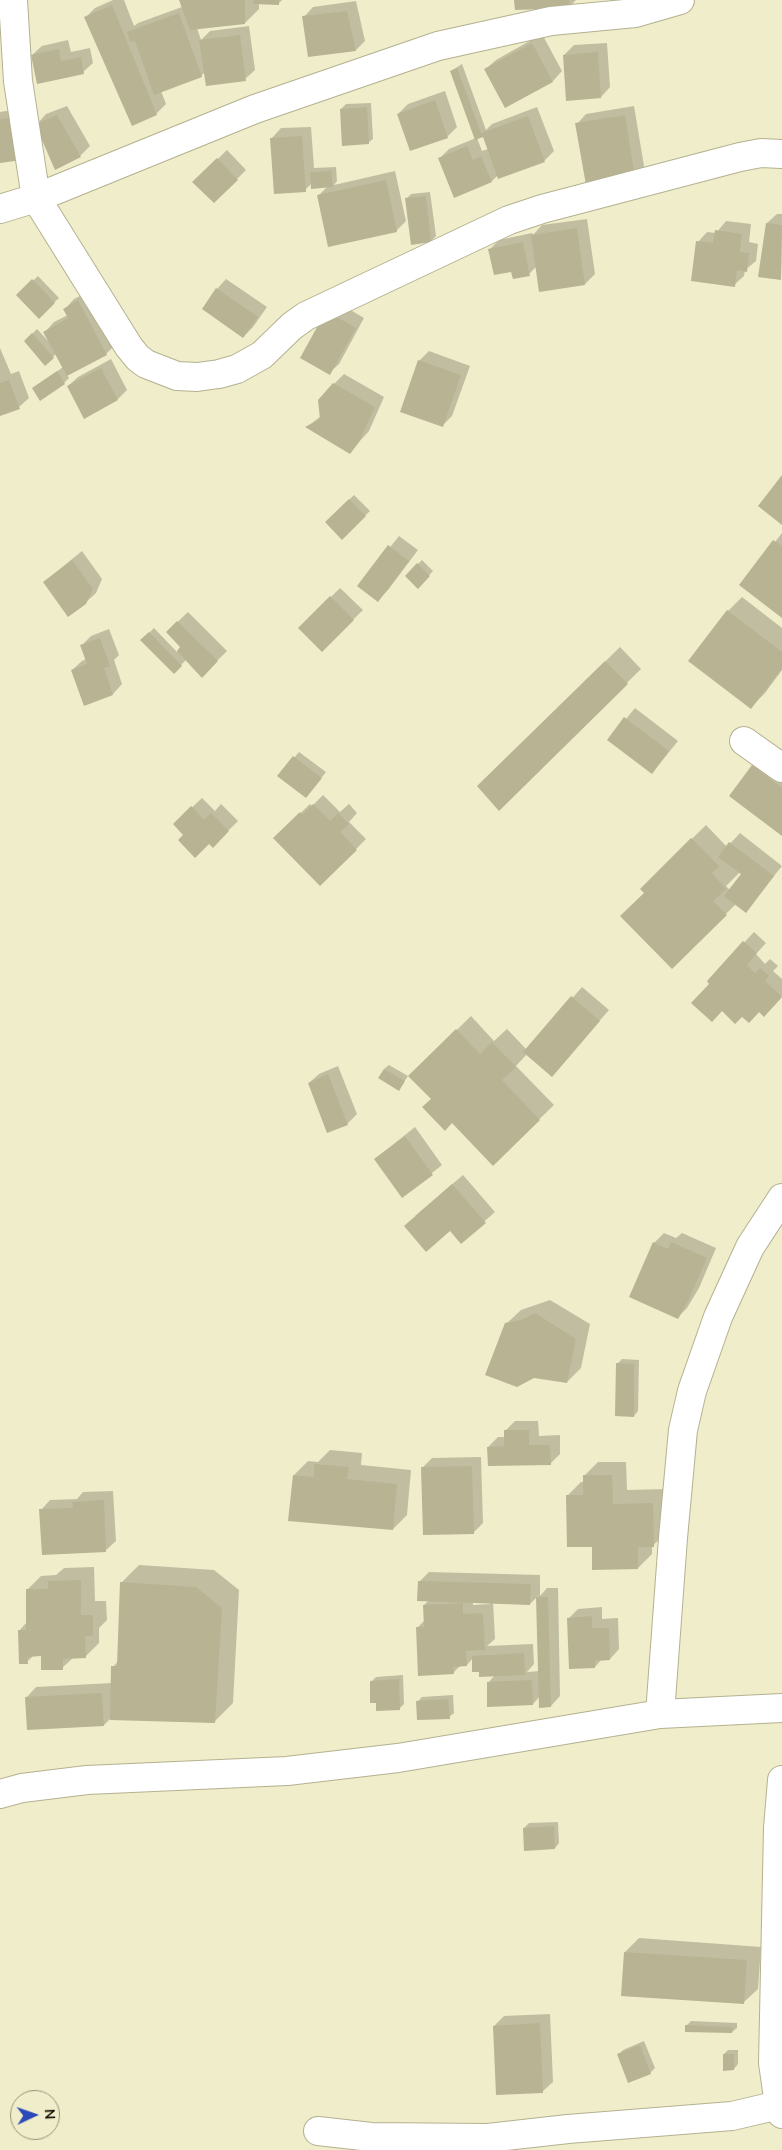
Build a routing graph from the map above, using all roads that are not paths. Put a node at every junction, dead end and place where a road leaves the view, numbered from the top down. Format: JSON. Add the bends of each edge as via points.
{"nodes":[{"id":1,"x":13,"y":0,"type":"edge"},
{"id":2,"x":680,"y":0,"type":"edge"},
{"id":3,"x":782,"y":154,"type":"edge"},
{"id":4,"x":36,"y":198,"type":"junction"},
{"id":5,"x":0,"y":209,"type":"edge"},
{"id":6,"x":744,"y":740,"type":"dead end"},
{"id":7,"x":782,"y":768,"type":"edge"},
{"id":8,"x":782,"y":1198,"type":"edge"},
{"id":9,"x":782,"y":1708,"type":"edge"},
{"id":10,"x":660,"y":1714,"type":"junction"},
{"id":11,"x":782,"y":1780,"type":"edge"},
{"id":12,"x":0,"y":1794,"type":"edge"},
{"id":13,"x":780,"y":2110,"type":"edge"},
{"id":14,"x":318,"y":2131,"type":"dead end"}],
"edges":[{"from":1,"to":4,"type":"street","via":[[18,80]]},
{"from":2,"to":4,"type":"street","via":[[635,13],[551,21],[438,46],[255,109]]},
{"from":3,"to":4,"type":"street","via":[[740,157],[509,220],[306,316],[262,356],[237,369],[197,377],[177,376],[157,368],[138,358],[129,348]]},
{"from":4,"to":5,"type":"street"},
{"from":6,"to":7,"type":"street"},
{"from":8,"to":10,"type":"street","via":[[750,1247],[718,1317],[692,1391],[682,1440]]},
{"from":9,"to":10,"type":"street"},
{"from":10,"to":12,"type":"street","via":[[398,1758],[287,1771],[88,1780]]},
{"from":11,"to":13,"type":"street","via":[[773,2063]]},
{"from":13,"to":14,"type":"street","via":[[488,2138],[371,2137]]}]}
